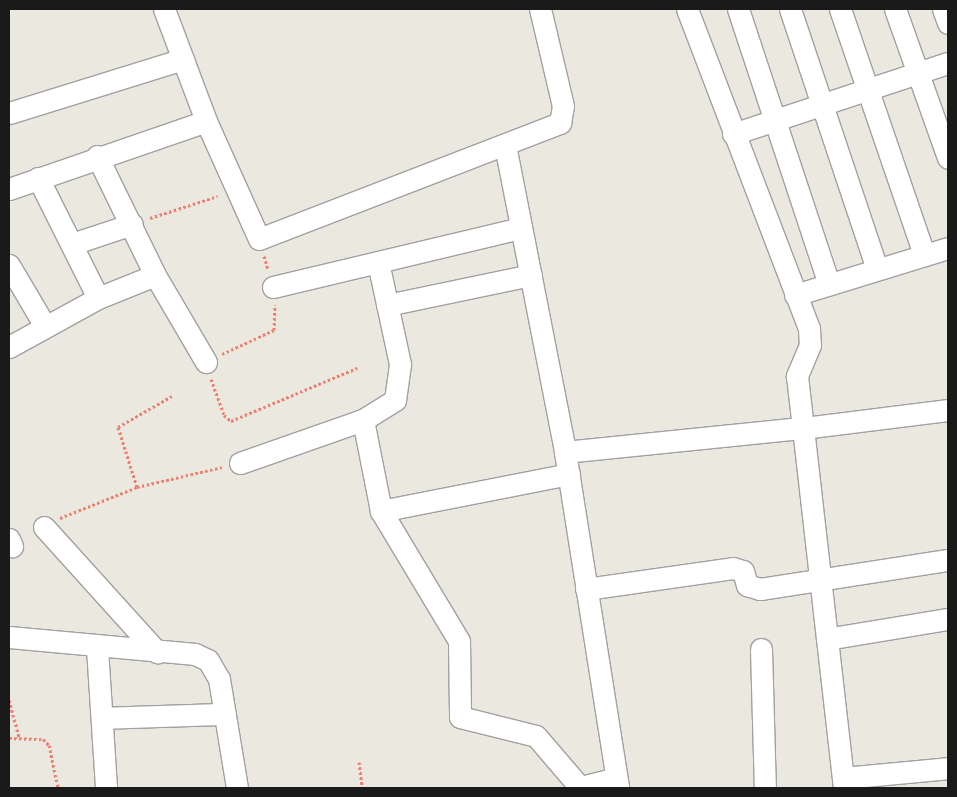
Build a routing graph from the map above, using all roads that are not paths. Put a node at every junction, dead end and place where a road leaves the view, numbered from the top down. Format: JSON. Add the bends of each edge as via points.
{"nodes":[{"id":1,"x":164,"y":9,"type":"edge"},
{"id":2,"x":540,"y":9,"type":"edge"},
{"id":3,"x":687,"y":9,"type":"edge"},
{"id":4,"x":738,"y":9,"type":"edge"},
{"id":5,"x":790,"y":9,"type":"edge"},
{"id":6,"x":840,"y":9,"type":"edge"},
{"id":7,"x":895,"y":9,"type":"edge"},
{"id":8,"x":943,"y":9,"type":"edge"},
{"id":9,"x":948,"y":23,"type":"edge"},
{"id":10,"x":183,"y":59,"type":"junction"},
{"id":11,"x":948,"y":63,"type":"edge"},
{"id":12,"x":919,"y":72,"type":"junction"},
{"id":13,"x":868,"y":89,"type":"junction"},
{"id":14,"x":820,"y":105,"type":"junction"},
{"id":15,"x":9,"y":113,"type":"edge"},
{"id":16,"x":778,"y":119,"type":"junction"},
{"id":17,"x":206,"y":121,"type":"junction"},
{"id":18,"x":733,"y":134,"type":"junction"},
{"id":19,"x":505,"y":145,"type":"junction"},
{"id":20,"x":97,"y":156,"type":"junction"},
{"id":21,"x":948,"y":158,"type":"edge"},
{"id":22,"x":38,"y":178,"type":"junction"},
{"id":23,"x":9,"y":189,"type":"edge"},
{"id":24,"x":132,"y":224,"type":"junction"},
{"id":25,"x":521,"y":228,"type":"junction"},
{"id":26,"x":72,"y":244,"type":"junction"},
{"id":27,"x":948,"y":248,"type":"edge"},
{"id":28,"x":924,"y":255,"type":"junction"},
{"id":29,"x":378,"y":262,"type":"junction"},
{"id":30,"x":9,"y":265,"type":"edge"},
{"id":31,"x":877,"y":269,"type":"junction"},
{"id":32,"x":155,"y":275,"type":"junction"},
{"id":33,"x":531,"y":275,"type":"junction"},
{"id":34,"x":830,"y":284,"type":"junction"},
{"id":35,"x":273,"y":287,"type":"road end"},
{"id":36,"x":795,"y":295,"type":"junction"},
{"id":37,"x":98,"y":298,"type":"junction"},
{"id":38,"x":387,"y":305,"type":"junction"},
{"id":39,"x":46,"y":326,"type":"junction"},
{"id":40,"x":9,"y":346,"type":"edge"},
{"id":41,"x":206,"y":362,"type":"road end"},
{"id":42,"x":948,"y":410,"type":"edge"},
{"id":43,"x":363,"y":420,"type":"junction"},
{"id":44,"x":804,"y":428,"type":"junction"},
{"id":45,"x":565,"y":452,"type":"junction"},
{"id":46,"x":240,"y":463,"type":"road end"},
{"id":47,"x":569,"y":474,"type":"junction"},
{"id":48,"x":381,"y":511,"type":"junction"},
{"id":49,"x":44,"y":526,"type":"road end"},
{"id":50,"x":948,"y":560,"type":"edge"},
{"id":51,"x":822,"y":579,"type":"junction"},
{"id":52,"x":586,"y":589,"type":"junction"},
{"id":53,"x":948,"y":619,"type":"edge"},
{"id":54,"x":9,"y":637,"type":"edge"},
{"id":55,"x":827,"y":639,"type":"junction"},
{"id":56,"x":97,"y":648,"type":"junction"},
{"id":57,"x":761,"y":649,"type":"dead end"},
{"id":58,"x":157,"y":652,"type":"junction"},
{"id":59,"x":225,"y":714,"type":"junction"},
{"id":60,"x":102,"y":718,"type":"junction"},
{"id":61,"x":948,"y":768,"type":"edge"},
{"id":62,"x":844,"y":783,"type":"edge"},
{"id":63,"x":616,"y":784,"type":"edge"},
{"id":64,"x":577,"y":786,"type":"edge"},
{"id":65,"x":106,"y":788,"type":"edge"},
{"id":66,"x":237,"y":788,"type":"edge"},
{"id":67,"x":765,"y":788,"type":"edge"}],
"edges":[{"from":1,"to":10,"type":"street"},
{"from":2,"to":19,"type":"street","via":[[564,115],[560,123]]},
{"from":3,"to":18,"type":"street"},
{"from":4,"to":16,"type":"street"},
{"from":5,"to":14,"type":"street"},
{"from":6,"to":13,"type":"street"},
{"from":7,"to":12,"type":"street"},
{"from":8,"to":9,"type":"street"},
{"from":10,"to":15,"type":"street"},
{"from":10,"to":17,"type":"street"},
{"from":11,"to":12,"type":"street"},
{"from":12,"to":13,"type":"street"},
{"from":12,"to":21,"type":"street"},
{"from":13,"to":14,"type":"street"},
{"from":13,"to":28,"type":"street"},
{"from":14,"to":16,"type":"street"},
{"from":14,"to":31,"type":"street"},
{"from":16,"to":18,"type":"street"},
{"from":16,"to":34,"type":"street"},
{"from":17,"to":19,"type":"street","via":[[240,189],[259,238]]},
{"from":17,"to":20,"type":"street"},
{"from":18,"to":36,"type":"street"},
{"from":19,"to":25,"type":"street"},
{"from":20,"to":22,"type":"street"},
{"from":20,"to":24,"type":"street"},
{"from":22,"to":23,"type":"street"},
{"from":22,"to":26,"type":"street"},
{"from":24,"to":26,"type":"street"},
{"from":24,"to":32,"type":"street"},
{"from":25,"to":29,"type":"street"},
{"from":25,"to":33,"type":"street"},
{"from":26,"to":37,"type":"street"},
{"from":27,"to":28,"type":"street"},
{"from":28,"to":31,"type":"street"},
{"from":29,"to":35,"type":"street"},
{"from":29,"to":38,"type":"street"},
{"from":30,"to":39,"type":"street"},
{"from":31,"to":34,"type":"street"},
{"from":32,"to":37,"type":"street"},
{"from":32,"to":41,"type":"street"},
{"from":33,"to":38,"type":"street"},
{"from":33,"to":45,"type":"street"},
{"from":34,"to":36,"type":"street"},
{"from":36,"to":44,"type":"street","via":[[810,335],[797,376]]},
{"from":37,"to":39,"type":"street"},
{"from":38,"to":43,"type":"street","via":[[400,364],[400,388],[395,400]]},
{"from":39,"to":40,"type":"street"},
{"from":42,"to":44,"type":"street"},
{"from":43,"to":46,"type":"street"},
{"from":43,"to":48,"type":"street"},
{"from":44,"to":45,"type":"street"},
{"from":44,"to":51,"type":"street"},
{"from":45,"to":47,"type":"street"},
{"from":47,"to":48,"type":"street"},
{"from":47,"to":52,"type":"street"},
{"from":48,"to":64,"type":"street","via":[[455,630],[461,647],[460,717],[536,736]]},
{"from":49,"to":58,"type":"street"},
{"from":50,"to":51,"type":"street"},
{"from":51,"to":52,"type":"street","via":[[753,588],[742,572],[733,568]]},
{"from":51,"to":55,"type":"street"},
{"from":52,"to":63,"type":"street"},
{"from":53,"to":55,"type":"street"},
{"from":54,"to":56,"type":"street"},
{"from":55,"to":62,"type":"street"},
{"from":56,"to":58,"type":"street"},
{"from":56,"to":60,"type":"street"},
{"from":57,"to":67,"type":"street"},
{"from":58,"to":59,"type":"street","via":[[195,654],[208,660],[219,680]]},
{"from":59,"to":60,"type":"street"},
{"from":59,"to":66,"type":"street"},
{"from":60,"to":65,"type":"street"},
{"from":61,"to":62,"type":"street"},
{"from":63,"to":64,"type":"street"}]}
